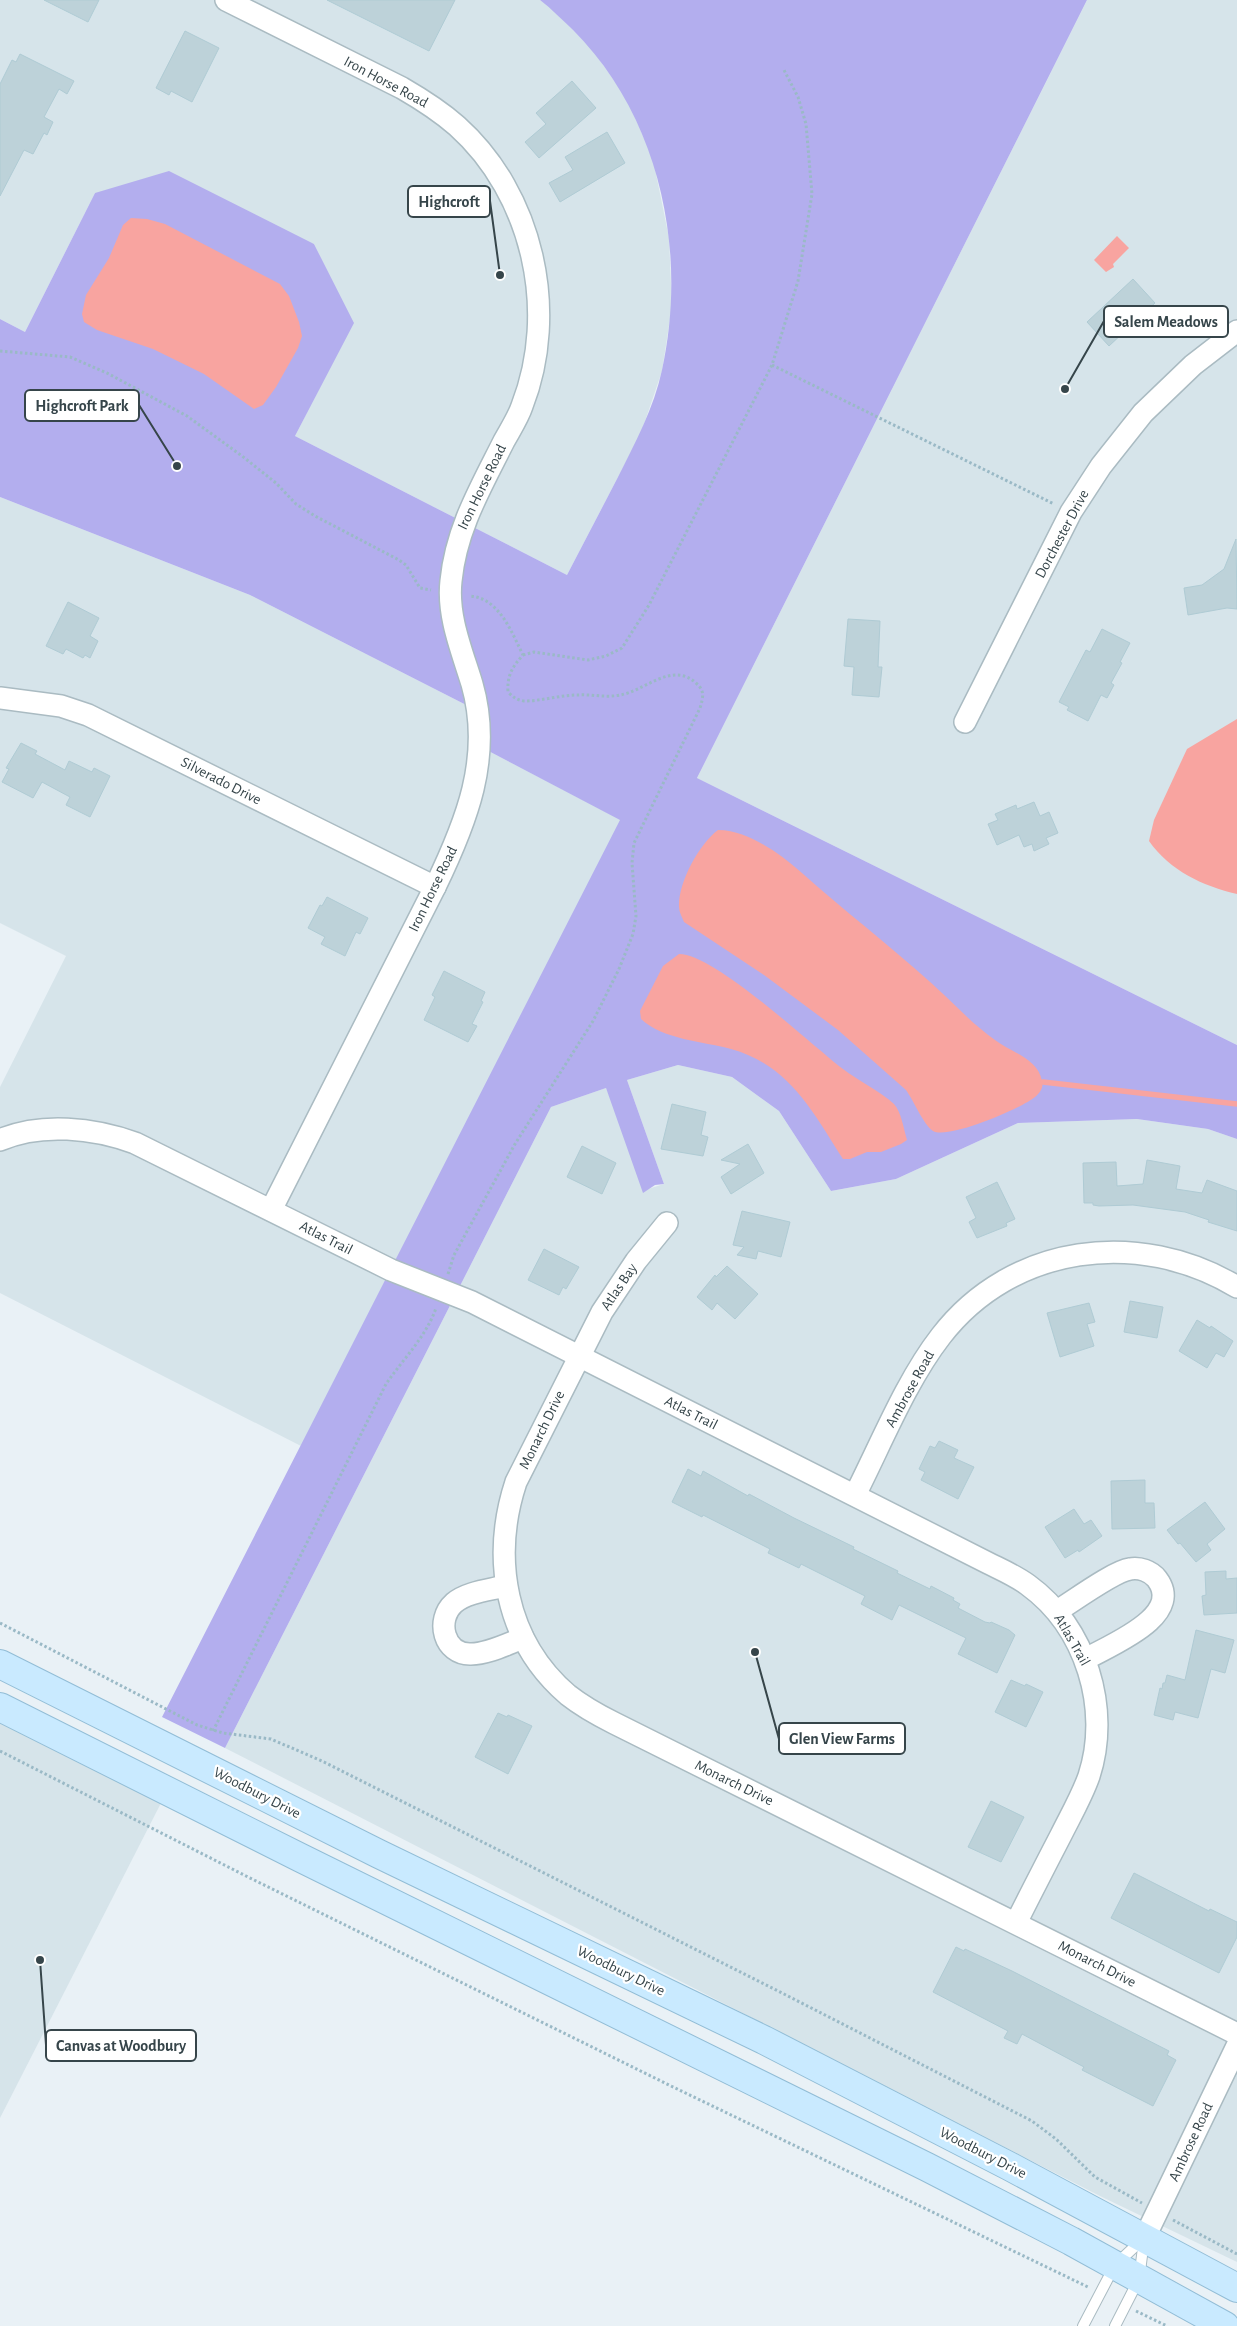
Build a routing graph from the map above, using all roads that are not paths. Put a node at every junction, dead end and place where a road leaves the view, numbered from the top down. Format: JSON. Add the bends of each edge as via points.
{"nodes":[{"id":1,"x":226,"y":0,"type":"edge"},
{"id":2,"x":1237,"y":330,"type":"edge"},
{"id":3,"x":0,"y":698,"type":"edge"},
{"id":4,"x":965,"y":722,"type":"dead end"},
{"id":5,"x":435,"y":887,"type":"junction"},
{"id":6,"x":0,"y":1140,"type":"edge"},
{"id":7,"x":271,"y":1210,"type":"junction"},
{"id":8,"x":667,"y":1223,"type":"dead end"},
{"id":9,"x":1237,"y":1287,"type":"edge"},
{"id":10,"x":578,"y":1356,"type":"junction"},
{"id":11,"x":855,"y":1495,"type":"junction"},
{"id":12,"x":506,"y":1586,"type":"junction"},
{"id":13,"x":1057,"y":1612,"type":"junction"},
{"id":14,"x":523,"y":1638,"type":"junction"},
{"id":15,"x":1086,"y":1659,"type":"junction"},
{"id":16,"x":0,"y":1664,"type":"edge"},
{"id":17,"x":0,"y":1707,"type":"edge"},
{"id":18,"x":1016,"y":1923,"type":"junction"},
{"id":19,"x":1237,"y":2034,"type":"edge"},
{"id":20,"x":1237,"y":2046,"type":"edge"},
{"id":21,"x":1144,"y":2239,"type":"junction"},
{"id":22,"x":1115,"y":2265,"type":"junction"},
{"id":23,"x":1139,"y":2279,"type":"junction"},
{"id":24,"x":1237,"y":2288,"type":"edge"},
{"id":25,"x":1083,"y":2326,"type":"edge"},
{"id":26,"x":1115,"y":2326,"type":"edge"},
{"id":27,"x":1225,"y":2326,"type":"edge"}],
"edges":[{"from":1,"to":5,"type":"street","name":"Iron Horse Road","via":[[402,88],[458,126],[487,160],[510,196],[527,233],[537,276],[539,321],[535,359],[522,406],[466,517],[453,561],[450,593],[453,619],[478,711],[478,746],[476,777],[468,812]]},
{"from":2,"to":4,"type":"street","name":"Dorchester Drive","via":[[1193,365],[1143,413],[1101,466],[1070,512]]},
{"from":3,"to":5,"type":"street","name":"Silverado Drive","via":[[61,706],[88,715]]},
{"from":5,"to":7,"type":"street","name":"Iron Horse Road"},
{"from":6,"to":7,"type":"street","name":"Atlas Trail","via":[[47,1130],[84,1130],[114,1136],[151,1150]]},
{"from":7,"to":10,"type":"street","name":"Atlas Trail","via":[[391,1270],[472,1302]]},
{"from":8,"to":10,"type":"street","name":"Atlas Bay","via":[[616,1290]]},
{"from":9,"to":11,"type":"street","name":"Ambrose Road","via":[[1207,1271],[1157,1255],[1102,1252],[1044,1263],[990,1288],[942,1334],[922,1361]]},
{"from":10,"to":11,"type":"street","name":"Atlas Trail"},
{"from":10,"to":12,"type":"street","name":"Monarch Drive","via":[[508,1504],[503,1552]]},
{"from":11,"to":13,"type":"street","name":"Atlas Trail","via":[[1017,1578]]},
{"from":12,"to":14,"type":"street","name":"Monarch Drive"},
{"from":12,"to":14,"type":"street","via":[[454,1603],[443,1625],[446,1637],[458,1650],[471,1654]]},
{"from":13,"to":15,"type":"street","name":"Atlas Trail"},
{"from":13,"to":15,"type":"street","via":[[1129,1569],[1148,1571],[1161,1584],[1163,1604],[1150,1622]]},
{"from":14,"to":18,"type":"street","name":"Monarch Drive","via":[[552,1678],[590,1710]]},
{"from":15,"to":18,"type":"street","name":"Atlas Trail","via":[[1096,1703],[1097,1729],[1089,1776]]},
{"from":16,"to":21,"type":"main road","name":"Woodbury Drive","via":[[772,2045]]},
{"from":17,"to":22,"type":"main road","via":[[821,2114]]},
{"from":18,"to":19,"type":"street","name":"Monarch Drive"},
{"from":20,"to":21,"type":"street","name":"Ambrose Road"},
{"from":21,"to":22,"type":"lane"},
{"from":21,"to":23,"type":"lane"},
{"from":21,"to":24,"type":"main road","name":"Woodbury Drive"},
{"from":22,"to":23,"type":"main road"},
{"from":22,"to":25,"type":"lane"},
{"from":23,"to":26,"type":"lane"},
{"from":23,"to":27,"type":"main road"}]}
